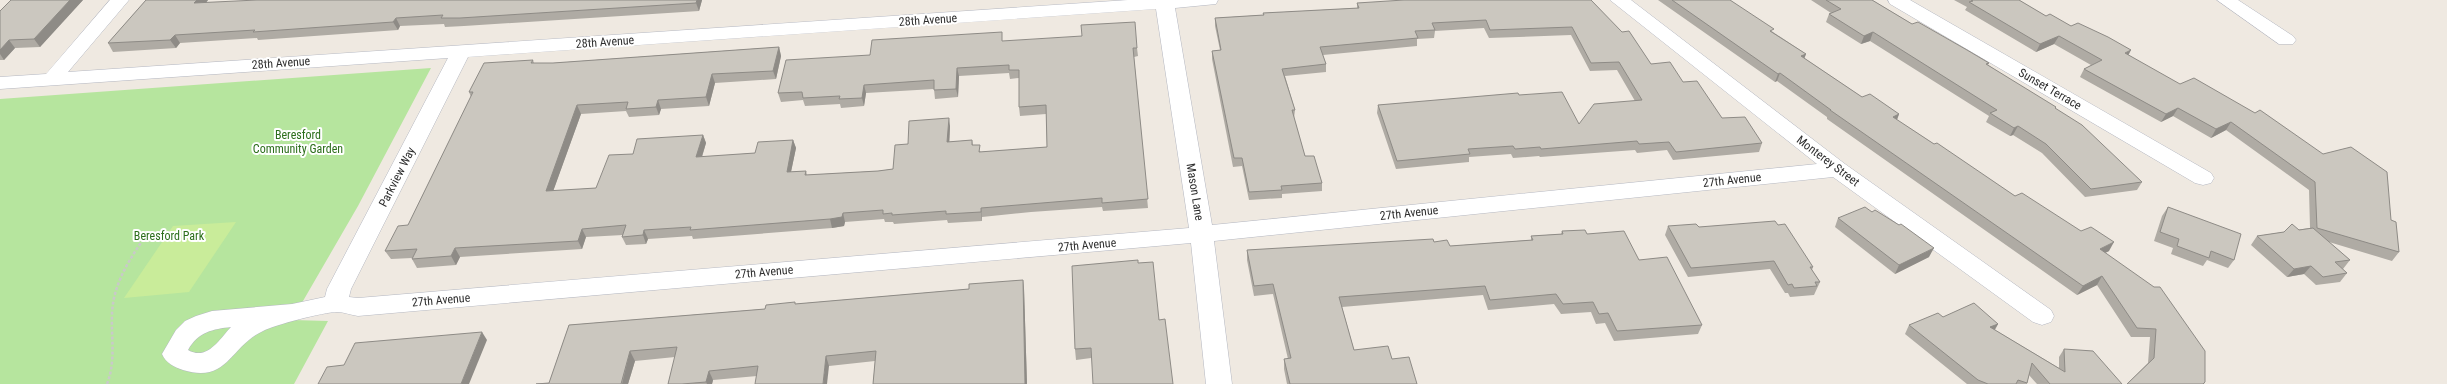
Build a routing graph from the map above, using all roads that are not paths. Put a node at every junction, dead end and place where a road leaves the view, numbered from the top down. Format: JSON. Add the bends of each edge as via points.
{"nodes":[{"id":1,"x":120,"y":0,"type":"edge"},
{"id":2,"x":1209,"y":0,"type":"edge"},
{"id":3,"x":1618,"y":0,"type":"edge"},
{"id":4,"x":1897,"y":0,"type":"edge"},
{"id":5,"x":2226,"y":0,"type":"edge"},
{"id":6,"x":1165,"y":2,"type":"edge"},
{"id":7,"x":2286,"y":40,"type":"dead end"},
{"id":8,"x":461,"y":51,"type":"junction"},
{"id":9,"x":52,"y":79,"type":"junction"},
{"id":10,"x":0,"y":83,"type":"edge"},
{"id":11,"x":1837,"y":169,"type":"junction"},
{"id":12,"x":2203,"y":178,"type":"dead end"},
{"id":13,"x":1202,"y":234,"type":"junction"},
{"id":14,"x":336,"y":303,"type":"junction"},
{"id":15,"x":279,"y":314,"type":"dead end"},
{"id":16,"x":2042,"y":316,"type":"dead end"},
{"id":17,"x":1219,"y":384,"type":"edge"}],
"edges":[{"from":1,"to":9,"type":"street"},
{"from":2,"to":6,"type":"street","name":"28th Avenue"},
{"from":3,"to":11,"type":"street","name":"Monterey Street"},
{"from":4,"to":12,"type":"street","name":"Sunset Terrace"},
{"from":5,"to":7,"type":"street"},
{"from":6,"to":8,"type":"street","name":"28th Avenue"},
{"from":6,"to":13,"type":"street","name":"Mason Lane"},
{"from":8,"to":9,"type":"street","name":"28th Avenue"},
{"from":8,"to":14,"type":"street","name":"Parkview Way","via":[[339,289]]},
{"from":9,"to":10,"type":"street","name":"28th Avenue"},
{"from":11,"to":13,"type":"street","name":"27th Avenue"},
{"from":11,"to":16,"type":"street","name":"Monterey Street"},
{"from":13,"to":14,"type":"street","name":"27th Avenue","via":[[366,307]]},
{"from":13,"to":17,"type":"street","name":"Mason Lane"},
{"from":14,"to":15,"type":"street","name":"27th Avenue"}]}
